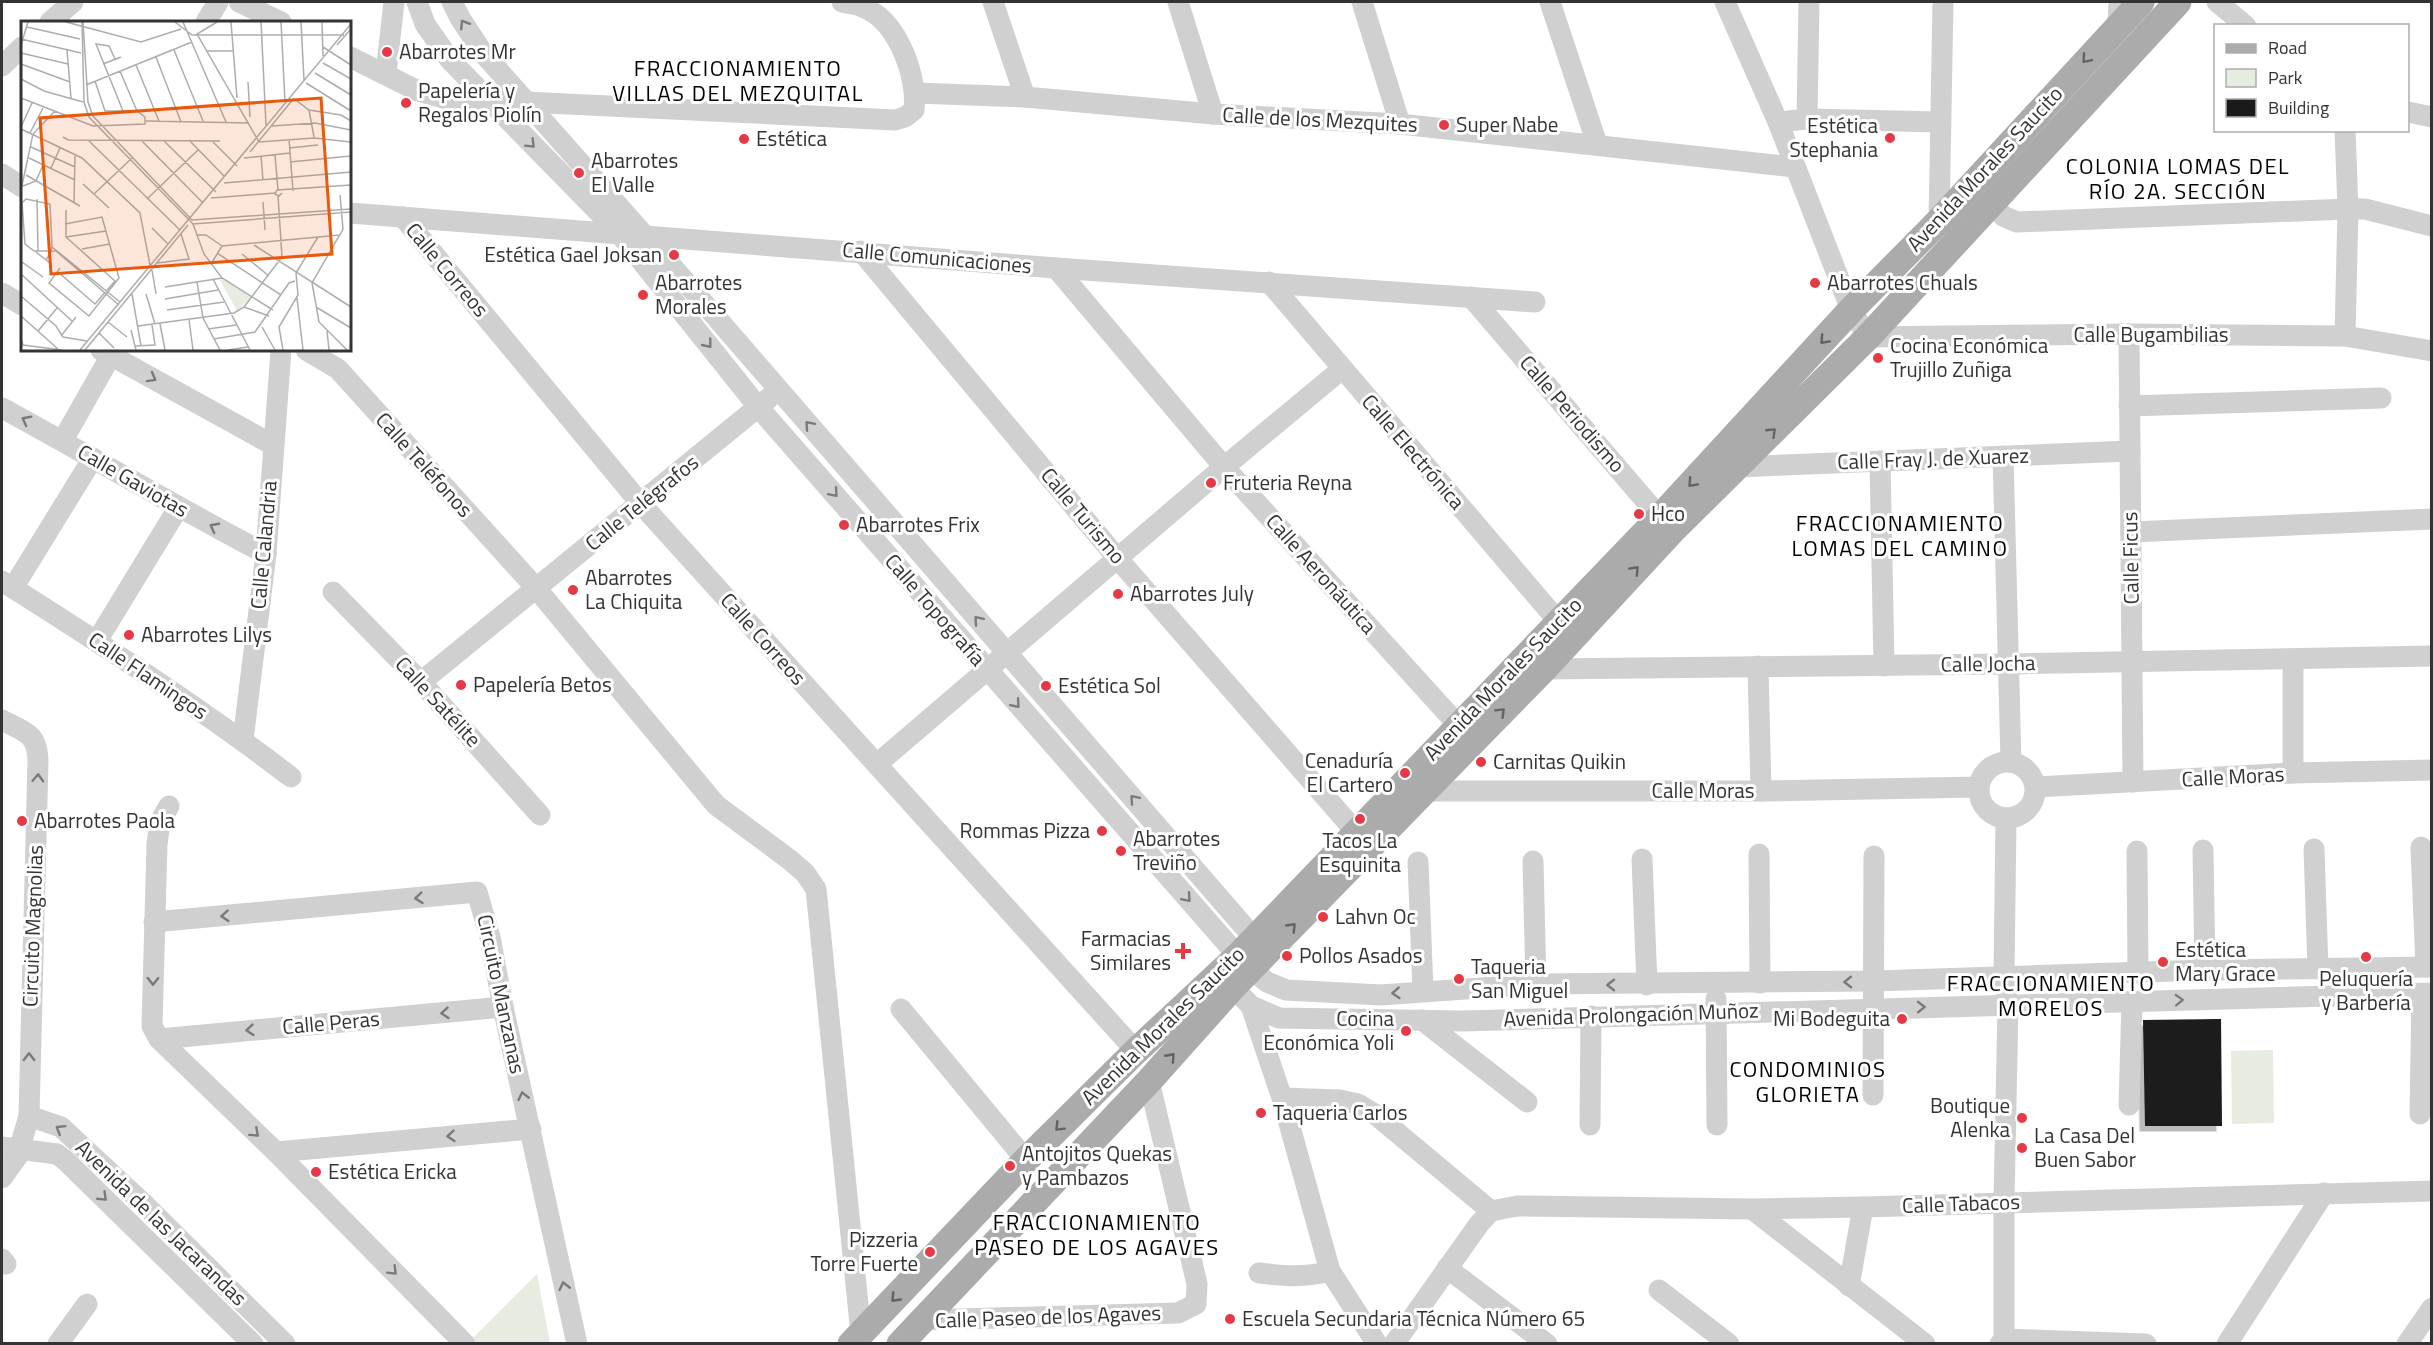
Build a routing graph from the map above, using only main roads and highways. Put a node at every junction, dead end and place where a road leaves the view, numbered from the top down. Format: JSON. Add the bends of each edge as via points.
{"nodes":[{"id":1,"x":2141,"y":2,"type":"edge"},
{"id":2,"x":2178,"y":2,"type":"edge"},
{"id":3,"x":2119,"y":12,"type":"edge"},
{"id":4,"x":1666,"y":524,"type":"junction"},
{"id":5,"x":1465,"y":733,"type":"junction"},
{"id":6,"x":1246,"y":971,"type":"junction"},
{"id":7,"x":856,"y":1339,"type":"edge"},
{"id":8,"x":900,"y":1344,"type":"edge"}],
"edges":[{"from":1,"to":3,"type":"main road","name":"Avenida Morales Saucito"},
{"from":4,"to":2,"type":"main road","name":"Avenida Morales Saucito","one_way":true,"via":[[1736,467],[1868,337]]},
{"from":3,"to":4,"type":"main road","name":"Avenida Morales Saucito","one_way":true,"via":[[1939,220],[1851,310]]},
{"from":4,"to":5,"type":"main road","name":"Avenida Morales Saucito","via":[[1558,621]]},
{"from":5,"to":4,"type":"main road","name":"Avenida Morales Saucito","one_way":true,"via":[[1544,669]]},
{"from":6,"to":5,"type":"main road","name":"Avenida Morales Saucito","one_way":true,"via":[[1426,791]]},
{"from":5,"to":6,"type":"main road","name":"Avenida Morales Saucito","via":[[1356,832]]},
{"from":6,"to":7,"type":"main road","name":"Avenida Morales Saucito","one_way":true,"via":[[1136,1051]]},
{"from":8,"to":6,"type":"main road","name":"Avenida Morales Saucito","one_way":true,"via":[[1149,1082]]}]}
